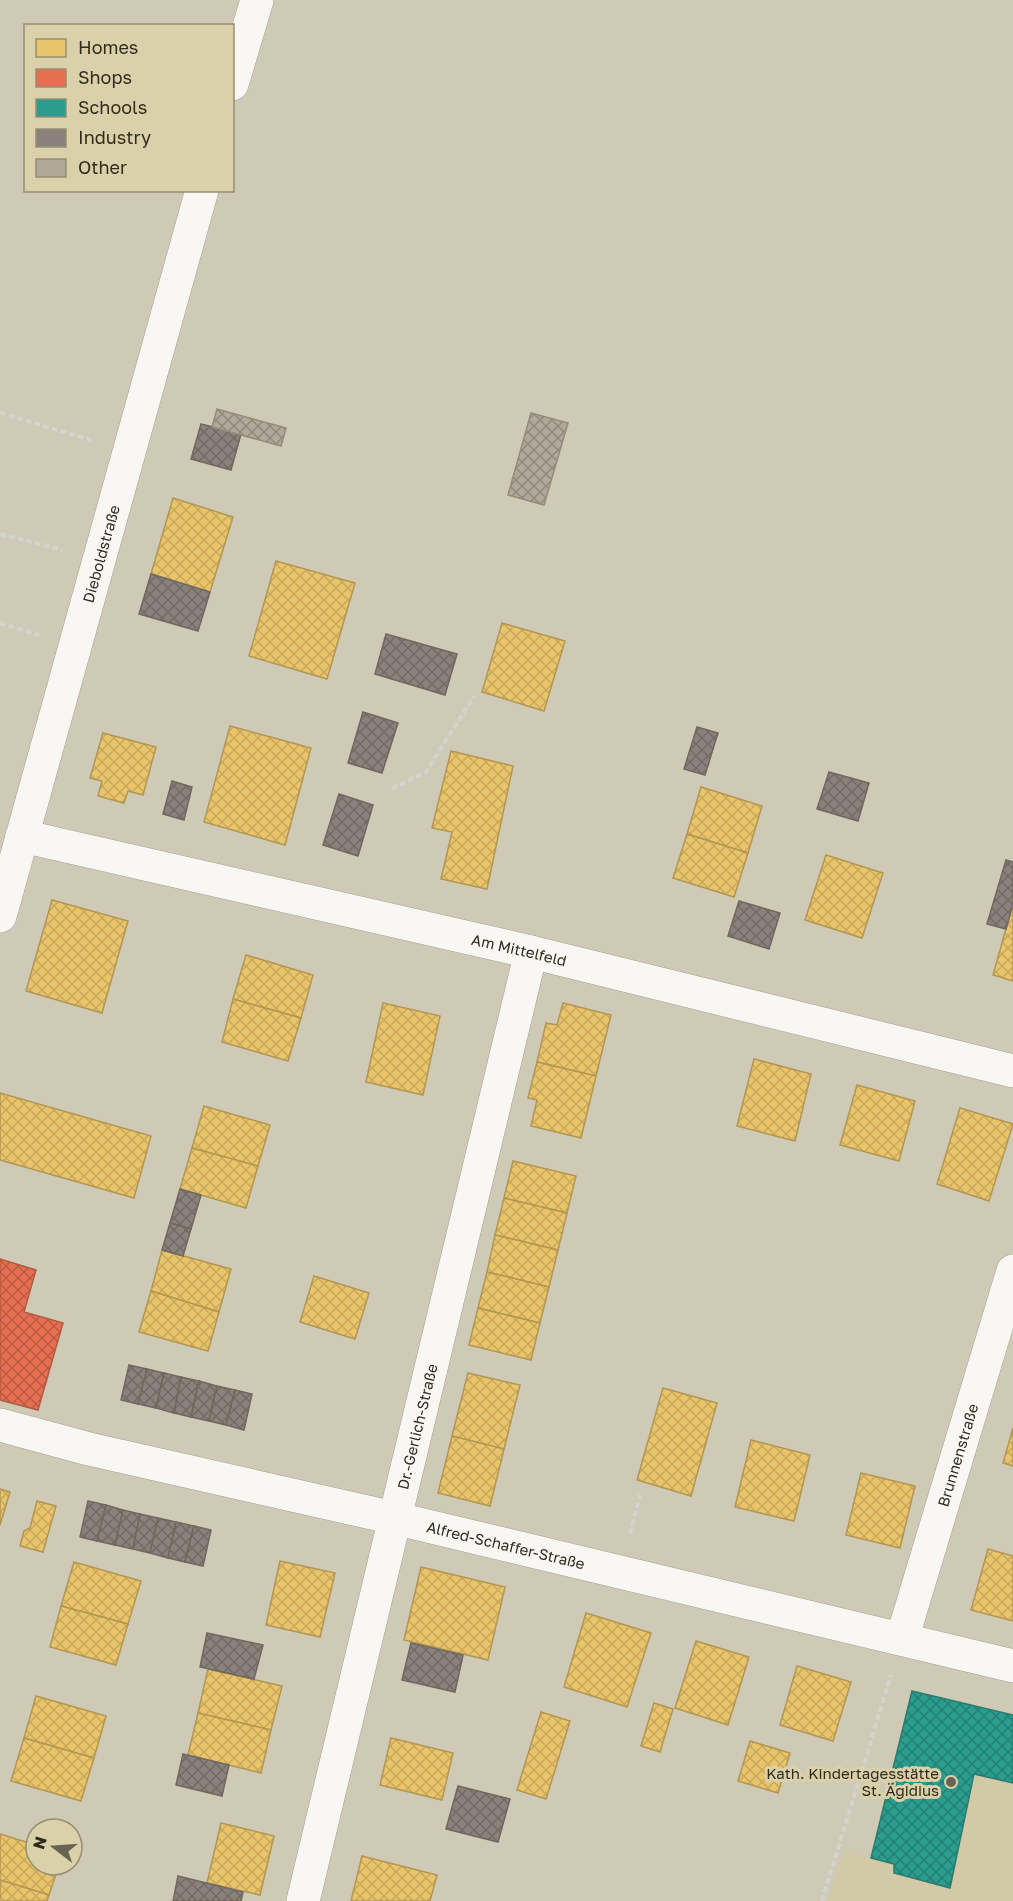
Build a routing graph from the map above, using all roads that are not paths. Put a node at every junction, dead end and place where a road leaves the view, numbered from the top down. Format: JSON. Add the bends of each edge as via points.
{"nodes":[{"id":1,"x":256,"y":0,"type":"edge"},
{"id":2,"x":234,"y":77,"type":"edge"},
{"id":3,"x":201,"y":192,"type":"edge"},
{"id":4,"x":22,"y":836,"type":"junction"},
{"id":5,"x":0,"y":916,"type":"edge"},
{"id":6,"x":531,"y":952,"type":"junction"},
{"id":7,"x":1013,"y":1071,"type":"edge"},
{"id":8,"x":1013,"y":1271,"type":"edge"},
{"id":9,"x":0,"y":1425,"type":"edge"},
{"id":10,"x":394,"y":1518,"type":"junction"},
{"id":11,"x":902,"y":1639,"type":"junction"},
{"id":12,"x":1013,"y":1666,"type":"edge"},
{"id":13,"x":303,"y":1901,"type":"edge"}],
"edges":[{"from":1,"to":2,"type":"street"},
{"from":3,"to":4,"type":"street","name":"Dieboldstraße"},
{"from":4,"to":5,"type":"street","name":"Dieboldstraße"},
{"from":4,"to":6,"type":"street","name":"Am Mittelfeld"},
{"from":6,"to":7,"type":"street","name":"Am Mittelfeld"},
{"from":6,"to":10,"type":"street","name":"Dr.-Gerlich-Straße"},
{"from":8,"to":11,"type":"street","name":"Brunnenstraße"},
{"from":9,"to":10,"type":"street","name":"Alfred-Schaffer-Straße"},
{"from":10,"to":11,"type":"street","name":"Alfred-Schaffer-Straße"},
{"from":10,"to":13,"type":"street","name":"Dr.-Gerlich-Straße"},
{"from":11,"to":12,"type":"street","name":"Alfred-Schaffer-Straße"}]}
